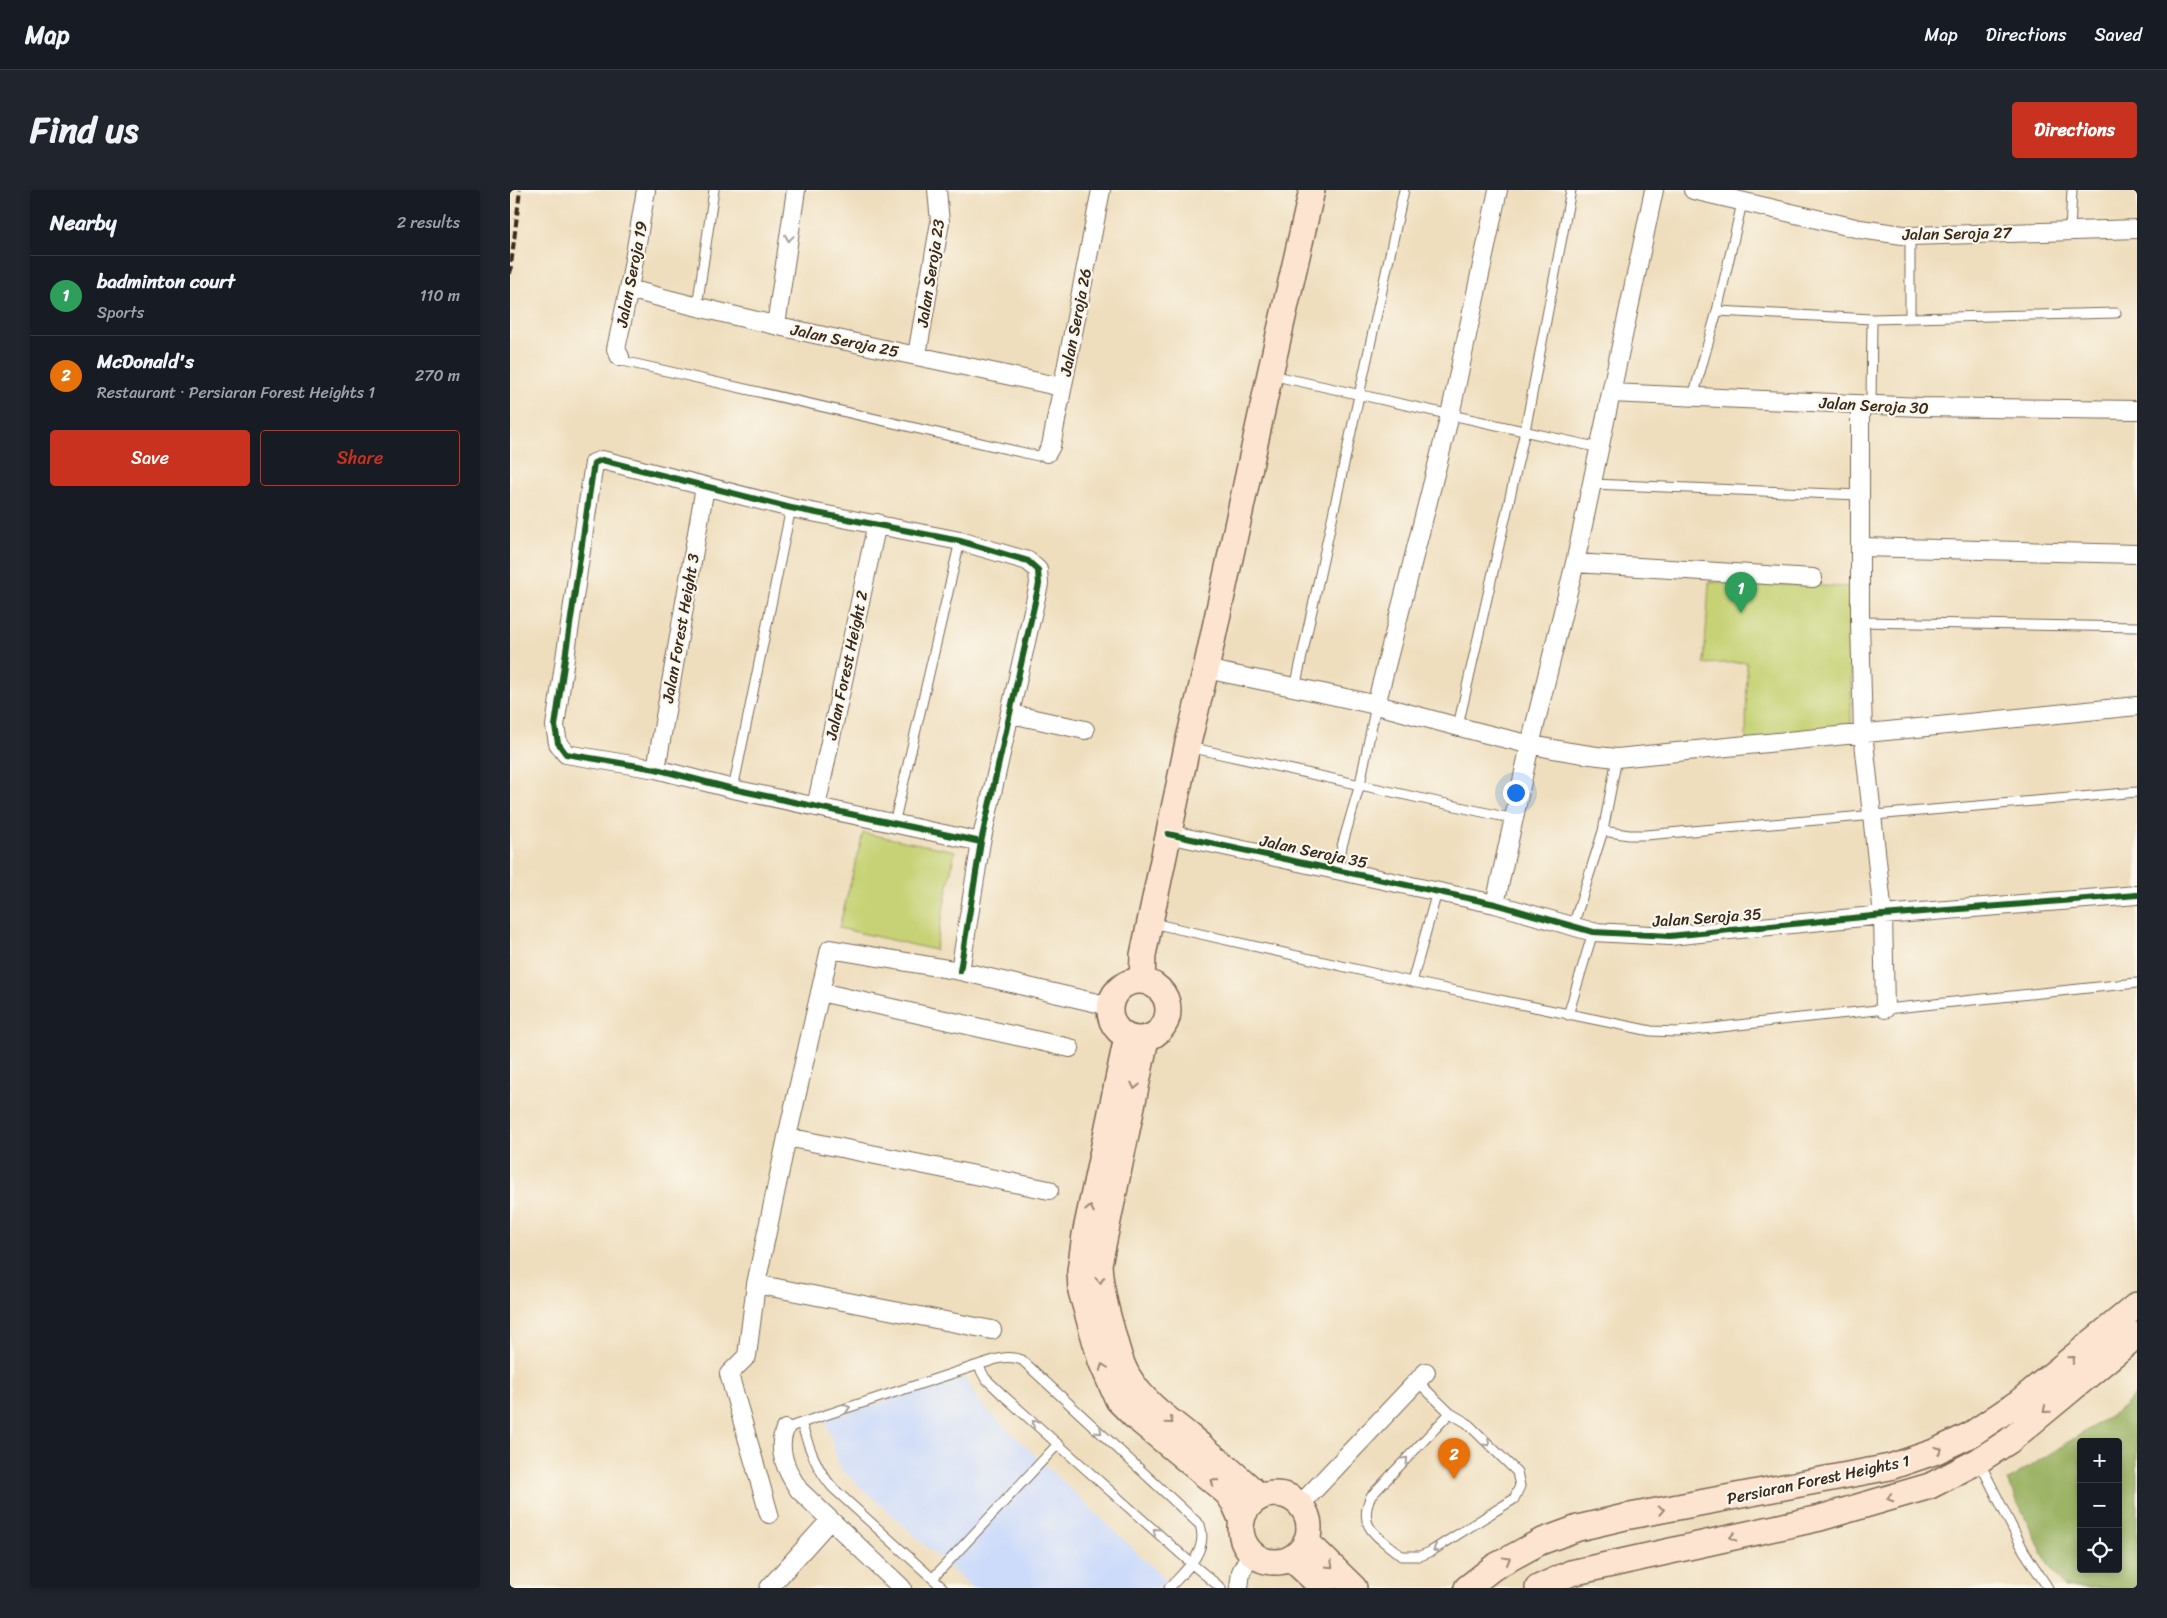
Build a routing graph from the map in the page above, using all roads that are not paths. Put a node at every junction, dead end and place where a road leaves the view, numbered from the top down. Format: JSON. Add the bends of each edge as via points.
{"nodes":[{"id":1,"x":646,"y":190,"type":"edge"},
{"id":2,"x":714,"y":190,"type":"edge"},
{"id":3,"x":796,"y":190,"type":"edge"},
{"id":4,"x":936,"y":190,"type":"edge"},
{"id":5,"x":1312,"y":190,"type":"edge"},
{"id":6,"x":1404,"y":190,"type":"edge"},
{"id":7,"x":1498,"y":190,"type":"edge"},
{"id":8,"x":1572,"y":190,"type":"edge"},
{"id":9,"x":1654,"y":190,"type":"edge"},
{"id":10,"x":1693,"y":190,"type":"edge"},
{"id":11,"x":2072,"y":190,"type":"edge"},
{"id":12,"x":1099,"y":191,"type":"edge"},
{"id":13,"x":1742,"y":203,"type":"junction"},
{"id":14,"x":2137,"y":229,"type":"edge"},
{"id":15,"x":2070,"y":231,"type":"junction"},
{"id":16,"x":1910,"y":236,"type":"junction"},
{"id":17,"x":629,"y":289,"type":"junction"},
{"id":18,"x":697,"y":307,"type":"junction"},
{"id":19,"x":1717,"y":311,"type":"junction"},
{"id":20,"x":2116,"y":313,"type":"dead end"},
{"id":21,"x":1910,"y":318,"type":"junction"},
{"id":22,"x":1872,"y":319,"type":"junction"},
{"id":23,"x":776,"y":325,"type":"junction"},
{"id":24,"x":917,"y":356,"type":"junction"},
{"id":25,"x":620,"y":357,"type":"joint"},
{"id":26,"x":1270,"y":374,"type":"junction"},
{"id":27,"x":1062,"y":387,"type":"junction"},
{"id":28,"x":1611,"y":393,"type":"junction"},
{"id":29,"x":1360,"y":395,"type":"junction"},
{"id":30,"x":1693,"y":396,"type":"junction"},
{"id":31,"x":1865,"y":404,"type":"junction"},
{"id":32,"x":2137,"y":410,"type":"edge"},
{"id":33,"x":1450,"y":415,"type":"junction"},
{"id":34,"x":1525,"y":431,"type":"junction"},
{"id":35,"x":1600,"y":448,"type":"junction"},
{"id":36,"x":1047,"y":453,"type":"joint"},
{"id":37,"x":1592,"y":484,"type":"junction"},
{"id":38,"x":705,"y":487,"type":"junction"},
{"id":39,"x":1860,"y":496,"type":"junction"},
{"id":40,"x":791,"y":508,"type":"junction"},
{"id":41,"x":877,"y":523,"type":"junction"},
{"id":42,"x":960,"y":541,"type":"junction"},
{"id":43,"x":1861,"y":547,"type":"junction"},
{"id":44,"x":2137,"y":554,"type":"edge"},
{"id":45,"x":1575,"y":563,"type":"junction"},
{"id":46,"x":1813,"y":578,"type":"dead end"},
{"id":47,"x":1860,"y":622,"type":"junction"},
{"id":48,"x":2137,"y":627,"type":"edge"},
{"id":49,"x":1206,"y":669,"type":"junction"},
{"id":50,"x":1295,"y":688,"type":"junction"},
{"id":51,"x":1376,"y":705,"type":"junction"},
{"id":52,"x":2137,"y":706,"type":"edge"},
{"id":53,"x":1011,"y":714,"type":"junction"},
{"id":54,"x":1458,"y":726,"type":"junction"},
{"id":55,"x":1085,"y":730,"type":"dead end"},
{"id":56,"x":1863,"y":733,"type":"junction"},
{"id":57,"x":1530,"y":745,"type":"junction"},
{"id":58,"x":1187,"y":747,"type":"junction"},
{"id":59,"x":1617,"y":758,"type":"junction"},
{"id":60,"x":656,"y":769,"type":"junction"},
{"id":61,"x":1360,"y":784,"type":"junction"},
{"id":62,"x":733,"y":789,"type":"junction"},
{"id":63,"x":2137,"y":792,"type":"edge"},
{"id":64,"x":816,"y":807,"type":"junction"},
{"id":65,"x":1873,"y":815,"type":"junction"},
{"id":66,"x":1514,"y":819,"type":"junction"},
{"id":67,"x":894,"y":824,"type":"junction"},
{"id":68,"x":1603,"y":831,"type":"junction"},
{"id":69,"x":1168,"y":834,"type":"junction"},
{"id":70,"x":981,"y":842,"type":"junction"},
{"id":71,"x":1338,"y":870,"type":"junction"},
{"id":72,"x":1437,"y":892,"type":"junction"},
{"id":73,"x":2137,"y":895,"type":"edge"},
{"id":74,"x":1495,"y":904,"type":"junction"},
{"id":75,"x":1883,"y":915,"type":"junction"},
{"id":76,"x":1150,"y":922,"type":"junction"},
{"id":77,"x":1573,"y":926,"type":"junction"},
{"id":78,"x":1593,"y":932,"type":"junction"},
{"id":79,"x":960,"y":971,"type":"junction"},
{"id":80,"x":1142,"y":981,"type":"junction"},
{"id":81,"x":1412,"y":982,"type":"junction"},
{"id":82,"x":2137,"y":983,"type":"edge"},
{"id":83,"x":820,"y":992,"type":"junction"},
{"id":84,"x":1110,"y":1006,"type":"junction"},
{"id":85,"x":1885,"y":1009,"type":"junction"},
{"id":86,"x":1568,"y":1015,"type":"junction"},
{"id":87,"x":1136,"y":1038,"type":"junction"},
{"id":88,"x":1070,"y":1048,"type":"dead end"},
{"id":89,"x":787,"y":1137,"type":"junction"},
{"id":90,"x":1049,"y":1190,"type":"dead end"},
{"id":91,"x":756,"y":1284,"type":"junction"},
{"id":92,"x":2137,"y":1305,"type":"edge"},
{"id":93,"x":992,"y":1330,"type":"dead end"},
{"id":94,"x":2137,"y":1335,"type":"edge"},
{"id":95,"x":978,"y":1365,"type":"junction"},
{"id":96,"x":1421,"y":1377,"type":"joint"},
{"id":97,"x":1450,"y":1413,"type":"junction"},
{"id":98,"x":793,"y":1426,"type":"junction"},
{"id":99,"x":1058,"y":1444,"type":"junction"},
{"id":100,"x":1978,"y":1461,"type":"junction"},
{"id":101,"x":1260,"y":1497,"type":"junction"},
{"id":102,"x":1300,"y":1505,"type":"junction"},
{"id":103,"x":769,"y":1514,"type":"dead end"},
{"id":104,"x":830,"y":1520,"type":"junction"},
{"id":105,"x":1242,"y":1521,"type":"junction"},
{"id":106,"x":1299,"y":1550,"type":"junction"},
{"id":107,"x":1251,"y":1553,"type":"junction"},
{"id":108,"x":1192,"y":1564,"type":"junction"},
{"id":109,"x":933,"y":1578,"type":"junction"},
{"id":110,"x":770,"y":1588,"type":"edge"},
{"id":111,"x":902,"y":1588,"type":"edge"},
{"id":112,"x":943,"y":1588,"type":"edge"},
{"id":113,"x":1169,"y":1588,"type":"edge"},
{"id":114,"x":1222,"y":1588,"type":"edge"},
{"id":115,"x":1239,"y":1588,"type":"edge"},
{"id":116,"x":1323,"y":1588,"type":"edge"},
{"id":117,"x":1354,"y":1588,"type":"edge"},
{"id":118,"x":1467,"y":1588,"type":"edge"},
{"id":119,"x":1538,"y":1588,"type":"edge"},
{"id":120,"x":2048,"y":1588,"type":"edge"}],
"edges":[{"from":1,"to":17,"type":"street","name":"Jalan Seroja 19"},
{"from":2,"to":18,"type":"lane"},
{"from":3,"to":23,"type":"street","one_way":true},
{"from":4,"to":24,"type":"street","name":"Jalan Seroja 23","via":[[940,222]]},
{"from":5,"to":26,"type":"street"},
{"from":6,"to":29,"type":"lane"},
{"from":7,"to":33,"type":"street"},
{"from":8,"to":34,"type":"lane"},
{"from":9,"to":28,"type":"street"},
{"from":10,"to":13,"type":"street","name":"Jalan Seroja 27"},
{"from":11,"to":15,"type":"lane"},
{"from":12,"to":27,"type":"street","name":"Jalan Seroja 26"},
{"from":13,"to":16,"type":"street","name":"Jalan Seroja 27","via":[[1860,229]]},
{"from":13,"to":19,"type":"lane"},
{"from":14,"to":15,"type":"street","name":"Jalan Seroja 27"},
{"from":15,"to":16,"type":"street","name":"Jalan Seroja 27"},
{"from":16,"to":21,"type":"lane"},
{"from":17,"to":18,"type":"street","name":"Jalan Seroja 25"},
{"from":17,"to":25,"type":"street","name":"Jalan Seroja 19","via":[[616,349]]},
{"from":18,"to":23,"type":"street","name":"Jalan Seroja 25"},
{"from":19,"to":22,"type":"lane"},
{"from":19,"to":30,"type":"lane"},
{"from":20,"to":21,"type":"lane"},
{"from":21,"to":22,"type":"lane"},
{"from":22,"to":31,"type":"lane"},
{"from":23,"to":24,"type":"street","name":"Jalan Seroja 25"},
{"from":24,"to":27,"type":"street","name":"Jalan Seroja 25"},
{"from":25,"to":36,"type":"lane","via":[[627,362],[1038,456]]},
{"from":26,"to":29,"type":"lane"},
{"from":26,"to":49,"type":"street"},
{"from":27,"to":36,"type":"street","name":"Jalan Seroja 26"},
{"from":28,"to":30,"type":"street","name":"Jalan Seroja 30"},
{"from":28,"to":35,"type":"street"},
{"from":29,"to":33,"type":"lane"},
{"from":29,"to":50,"type":"lane"},
{"from":30,"to":31,"type":"street","name":"Jalan Seroja 30"},
{"from":31,"to":32,"type":"street","name":"Jalan Seroja 30"},
{"from":31,"to":39,"type":"street"},
{"from":33,"to":34,"type":"lane"},
{"from":33,"to":51,"type":"street"},
{"from":34,"to":35,"type":"lane"},
{"from":34,"to":54,"type":"lane"},
{"from":35,"to":37,"type":"street"},
{"from":37,"to":39,"type":"lane"},
{"from":37,"to":45,"type":"street"},
{"from":38,"to":40,"type":"street"},
{"from":38,"to":60,"type":"street","name":"Jalan Forest Height 3"},
{"from":38,"to":60,"type":"street","via":[[602,460],[593,466],[555,734],[566,754]]},
{"from":39,"to":43,"type":"street"},
{"from":40,"to":41,"type":"street"},
{"from":40,"to":62,"type":"lane"},
{"from":41,"to":42,"type":"street"},
{"from":41,"to":64,"type":"street","name":"Jalan Forest Height 2"},
{"from":42,"to":53,"type":"street","via":[[1028,561],[1038,570],[1039,584]]},
{"from":42,"to":67,"type":"lane"},
{"from":43,"to":44,"type":"street"},
{"from":43,"to":47,"type":"street"},
{"from":45,"to":46,"type":"street"},
{"from":45,"to":57,"type":"street"},
{"from":47,"to":48,"type":"lane"},
{"from":47,"to":56,"type":"street"},
{"from":49,"to":50,"type":"street"},
{"from":49,"to":58,"type":"street"},
{"from":50,"to":51,"type":"street"},
{"from":51,"to":54,"type":"street"},
{"from":51,"to":61,"type":"lane"},
{"from":52,"to":56,"type":"street"},
{"from":53,"to":55,"type":"street"},
{"from":53,"to":70,"type":"street"},
{"from":54,"to":57,"type":"street"},
{"from":56,"to":59,"type":"street"},
{"from":56,"to":65,"type":"street"},
{"from":57,"to":59,"type":"street"},
{"from":57,"to":66,"type":"street"},
{"from":58,"to":61,"type":"lane"},
{"from":58,"to":69,"type":"street"},
{"from":59,"to":68,"type":"lane"},
{"from":60,"to":62,"type":"street"},
{"from":61,"to":66,"type":"lane"},
{"from":61,"to":71,"type":"lane"},
{"from":62,"to":64,"type":"street"},
{"from":63,"to":65,"type":"lane"},
{"from":64,"to":67,"type":"street"},
{"from":65,"to":68,"type":"lane","via":[[1646,835]]},
{"from":65,"to":75,"type":"street"},
{"from":66,"to":74,"type":"street"},
{"from":67,"to":70,"type":"street"},
{"from":68,"to":77,"type":"lane"},
{"from":69,"to":71,"type":"street","name":"Jalan Seroja 35"},
{"from":69,"to":76,"type":"street"},
{"from":70,"to":79,"type":"street"},
{"from":71,"to":72,"type":"street","name":"Jalan Seroja 35"},
{"from":72,"to":74,"type":"street","name":"Jalan Seroja 35"},
{"from":72,"to":81,"type":"lane"},
{"from":73,"to":75,"type":"street","name":"Jalan Seroja 35"},
{"from":74,"to":77,"type":"street","name":"Jalan Seroja 35"},
{"from":75,"to":78,"type":"street","name":"Jalan Seroja 35","via":[[1670,936]]},
{"from":75,"to":85,"type":"street"},
{"from":76,"to":80,"type":"street","via":[[1143,955]]},
{"from":76,"to":81,"type":"lane"},
{"from":77,"to":78,"type":"street","name":"Jalan Seroja 35"},
{"from":78,"to":86,"type":"lane"},
{"from":79,"to":83,"type":"street","via":[[830,949]]},
{"from":79,"to":84,"type":"street"},
{"from":80,"to":84,"type":"street","via":[[1125,985]]},
{"from":80,"to":87,"type":"street","via":[[1158,989],[1167,1004],[1166,1022],[1161,1029]]},
{"from":81,"to":86,"type":"lane"},
{"from":82,"to":85,"type":"lane"},
{"from":83,"to":88,"type":"street"},
{"from":83,"to":89,"type":"street"},
{"from":84,"to":87,"type":"street","via":[[1113,1024]]},
{"from":85,"to":86,"type":"lane","via":[[1678,1032]]},
{"from":87,"to":101,"type":"street","one_way":true,"via":[[1099,1264],[1104,1304],[1129,1379],[1139,1392]]},
{"from":105,"to":87,"type":"street","one_way":true,"via":[[1227,1493],[1118,1400],[1101,1362],[1080,1291],[1085,1235]]},
{"from":89,"to":90,"type":"street"},
{"from":89,"to":91,"type":"street"},
{"from":91,"to":93,"type":"street"},
{"from":91,"to":103,"type":"street","via":[[747,1356],[729,1374]]},
{"from":118,"to":92,"type":"street","name":"Persiaran Forest Heights 1","one_way":true,"via":[[1494,1568],[1540,1542],[1578,1528],[1890,1467],[1934,1452],[1970,1435],[2019,1402]]},
{"from":94,"to":100,"type":"street","name":"Persiaran Forest Heights 1","one_way":true,"via":[[2009,1441]]},
{"from":98,"to":95,"type":"lane","one_way":true},
{"from":99,"to":95,"type":"lane","one_way":true,"via":[[984,1378]]},
{"from":95,"to":108,"type":"lane","one_way":true,"via":[[1004,1357],[1022,1360],[1200,1526],[1202,1544]]},
{"from":96,"to":97,"type":"lane"},
{"from":96,"to":102,"type":"street"},
{"from":97,"to":97,"type":"lane","one_way":true,"via":[[1467,1423],[1517,1472],[1520,1478],[1518,1492],[1514,1499],[1438,1548],[1420,1556],[1401,1556],[1368,1526],[1365,1519],[1368,1502]]},
{"from":98,"to":104,"type":"street","via":[[781,1438],[782,1454],[790,1476],[799,1490]]},
{"from":98,"to":109,"type":"lane","via":[[822,1476],[833,1488]]},
{"from":108,"to":99,"type":"lane","one_way":true},
{"from":99,"to":109,"type":"lane"},
{"from":100,"to":119,"type":"street","name":"Persiaran Forest Heights 1","one_way":true,"via":[[1930,1486],[1893,1497],[1820,1518],[1571,1573]]},
{"from":100,"to":120,"type":"lane","via":[[2024,1551]]},
{"from":101,"to":102,"type":"street","via":[[1281,1495]]},
{"from":101,"to":105,"type":"street","via":[[1245,1511]]},
{"from":102,"to":106,"type":"street","via":[[1308,1522]]},
{"from":104,"to":110,"type":"street"},
{"from":104,"to":111,"type":"street"},
{"from":105,"to":107,"type":"street","via":[[1244,1544]]},
{"from":106,"to":107,"type":"street","via":[[1281,1562],[1270,1562]]},
{"from":106,"to":116,"type":"street"},
{"from":106,"to":117,"type":"street","one_way":true},
{"from":107,"to":115,"type":"street"},
{"from":108,"to":113,"type":"lane"},
{"from":108,"to":114,"type":"lane"},
{"from":109,"to":112,"type":"lane"}]}
